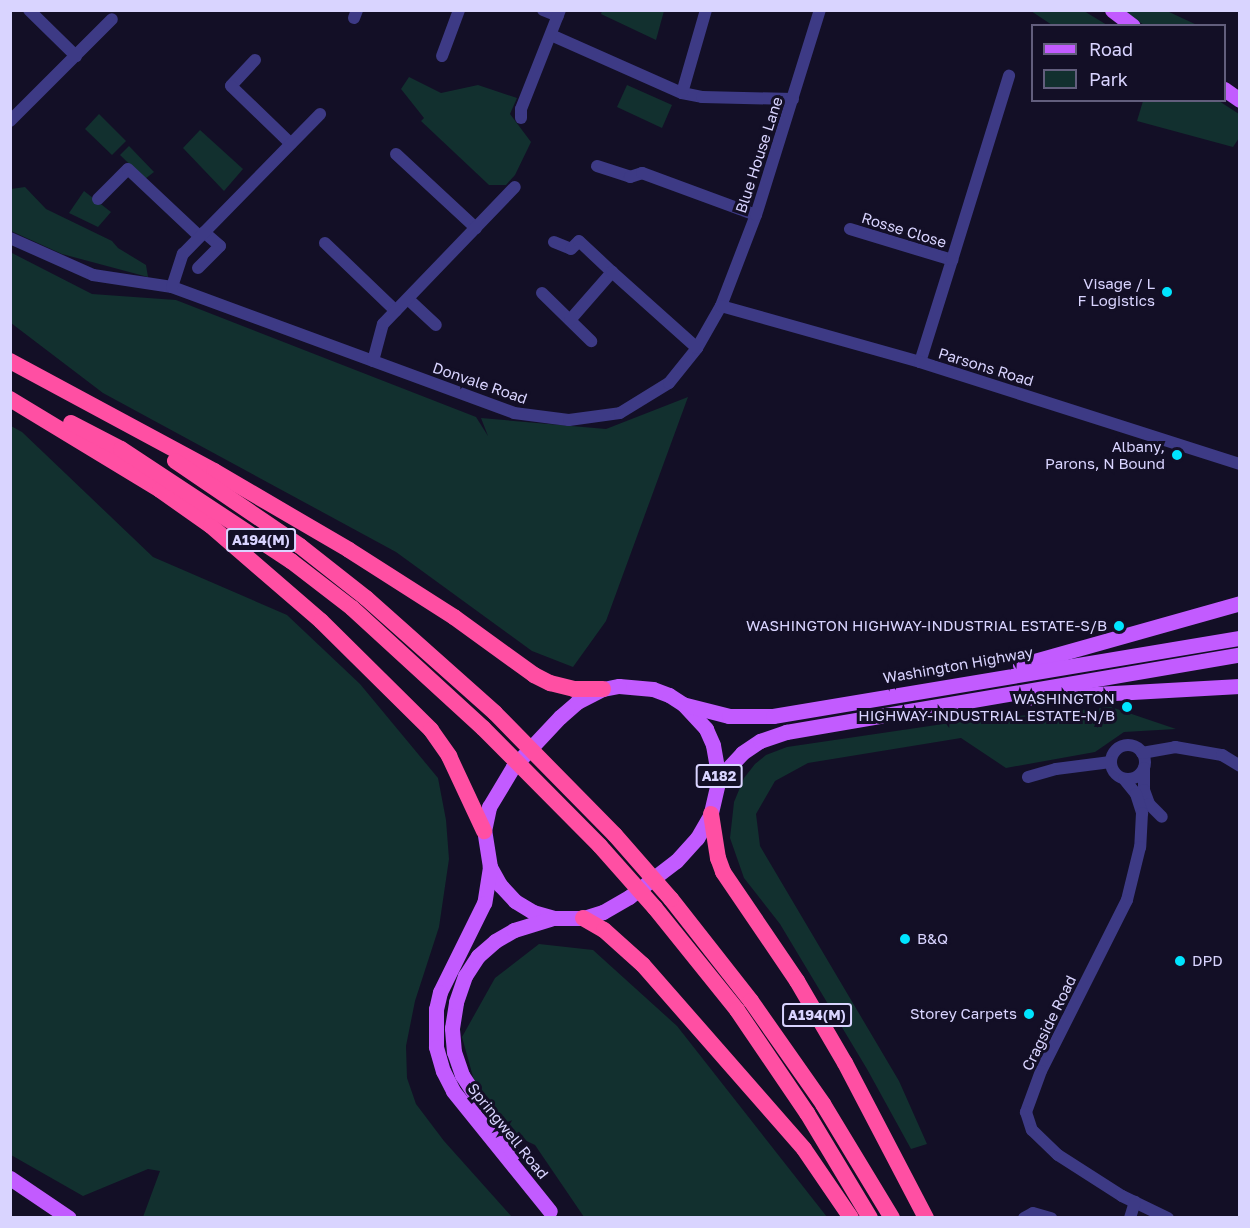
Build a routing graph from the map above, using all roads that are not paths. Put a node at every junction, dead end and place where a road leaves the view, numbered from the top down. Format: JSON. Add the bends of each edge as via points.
{"nodes":[{"id":1,"x":29,"y":10,"type":"edge"},
{"id":2,"x":459,"y":10,"type":"edge"},
{"id":3,"x":543,"y":10,"type":"edge"},
{"id":4,"x":706,"y":10,"type":"edge"},
{"id":5,"x":820,"y":10,"type":"edge"},
{"id":6,"x":1112,"y":10,"type":"edge"},
{"id":7,"x":559,"y":13,"type":"edge"},
{"id":8,"x":112,"y":19,"type":"dead end"},
{"id":9,"x":1130,"y":24,"type":"edge"},
{"id":10,"x":551,"y":35,"type":"junction"},
{"id":11,"x":76,"y":56,"type":"junction"},
{"id":12,"x":442,"y":56,"type":"dead end"},
{"id":13,"x":255,"y":60,"type":"dead end"},
{"id":14,"x":1008,"y":76,"type":"dead end"},
{"id":15,"x":1226,"y":90,"type":"edge"},
{"id":16,"x":682,"y":93,"type":"junction"},
{"id":17,"x":793,"y":99,"type":"junction"},
{"id":18,"x":1239,"y":100,"type":"edge"},
{"id":19,"x":320,"y":114,"type":"dead end"},
{"id":20,"x":520,"y":118,"type":"dead end"},
{"id":21,"x":10,"y":121,"type":"edge"},
{"id":22,"x":291,"y":144,"type":"junction"},
{"id":23,"x":396,"y":154,"type":"dead end"},
{"id":24,"x":597,"y":166,"type":"dead end"},
{"id":25,"x":515,"y":188,"type":"dead end"},
{"id":26,"x":98,"y":199,"type":"dead end"},
{"id":27,"x":756,"y":215,"type":"junction"},
{"id":28,"x":476,"y":228,"type":"junction"},
{"id":29,"x":850,"y":229,"type":"dead end"},
{"id":30,"x":202,"y":234,"type":"junction"},
{"id":31,"x":10,"y":238,"type":"edge"},
{"id":32,"x":554,"y":242,"type":"dead end"},
{"id":33,"x":325,"y":243,"type":"dead end"},
{"id":34,"x":952,"y":261,"type":"junction"},
{"id":35,"x":198,"y":268,"type":"dead end"},
{"id":36,"x":612,"y":272,"type":"junction"},
{"id":37,"x":172,"y":287,"type":"junction"},
{"id":38,"x":542,"y":293,"type":"dead end"},
{"id":39,"x":408,"y":299,"type":"junction"},
{"id":40,"x":721,"y":306,"type":"junction"},
{"id":41,"x":396,"y":311,"type":"junction"},
{"id":42,"x":570,"y":320,"type":"junction"},
{"id":43,"x":436,"y":325,"type":"dead end"},
{"id":44,"x":591,"y":341,"type":"dead end"},
{"id":45,"x":697,"y":348,"type":"junction"},
{"id":46,"x":10,"y":361,"type":"edge"},
{"id":47,"x":373,"y":361,"type":"junction"},
{"id":48,"x":920,"y":362,"type":"junction"},
{"id":49,"x":37,"y":375,"type":"junction"},
{"id":50,"x":10,"y":391,"type":"edge"},
{"id":51,"x":10,"y":399,"type":"edge"},
{"id":52,"x":1239,"y":464,"type":"edge"},
{"id":53,"x":1239,"y":603,"type":"edge"},
{"id":54,"x":1239,"y":638,"type":"edge"},
{"id":55,"x":1239,"y":654,"type":"edge"},
{"id":56,"x":957,"y":683,"type":"junction"},
{"id":57,"x":1239,"y":686,"type":"edge"},
{"id":58,"x":603,"y":689,"type":"junction"},
{"id":59,"x":959,"y":702,"type":"junction"},
{"id":60,"x":683,"y":704,"type":"junction"},
{"id":61,"x":1142,"y":753,"type":"junction"},
{"id":62,"x":1111,"y":762,"type":"junction"},
{"id":63,"x":1239,"y":766,"type":"edge"},
{"id":64,"x":1144,"y":768,"type":"junction"},
{"id":65,"x":1028,"y":777,"type":"dead end"},
{"id":66,"x":719,"y":778,"type":"junction"},
{"id":67,"x":1124,"y":779,"type":"junction"},
{"id":68,"x":1146,"y":808,"type":"junction"},
{"id":69,"x":711,"y":814,"type":"junction"},
{"id":70,"x":484,"y":831,"type":"junction"},
{"id":71,"x":490,"y":867,"type":"junction"},
{"id":72,"x":554,"y":918,"type":"junction"},
{"id":73,"x":583,"y":918,"type":"junction"},
{"id":74,"x":10,"y":1179,"type":"edge"},
{"id":75,"x":1135,"y":1202,"type":"junction"},
{"id":76,"x":553,"y":1214,"type":"edge"},
{"id":77,"x":69,"y":1218,"type":"edge"},
{"id":78,"x":851,"y":1218,"type":"edge"},
{"id":79,"x":870,"y":1218,"type":"edge"},
{"id":80,"x":892,"y":1218,"type":"edge"},
{"id":81,"x":926,"y":1218,"type":"edge"},
{"id":82,"x":1024,"y":1218,"type":"edge"},
{"id":83,"x":1052,"y":1218,"type":"edge"},
{"id":84,"x":1130,"y":1218,"type":"edge"},
{"id":85,"x":1168,"y":1218,"type":"edge"}],
"edges":[{"from":1,"to":11,"type":"street"},
{"from":2,"to":12,"type":"street"},
{"from":3,"to":7,"type":"street"},
{"from":4,"to":16,"type":"street"},
{"from":5,"to":17,"type":"street","name":"Blue House Lane"},
{"from":6,"to":9,"type":"main road"},
{"from":7,"to":10,"type":"street"},
{"from":8,"to":11,"type":"street"},
{"from":10,"to":16,"type":"street"},
{"from":10,"to":20,"type":"street"},
{"from":11,"to":21,"type":"street"},
{"from":13,"to":22,"type":"street","via":[[231,86]]},
{"from":14,"to":34,"type":"street"},
{"from":15,"to":18,"type":"main road"},
{"from":16,"to":17,"type":"street"},
{"from":17,"to":27,"type":"street","name":"Blue House Lane"},
{"from":19,"to":22,"type":"street"},
{"from":22,"to":30,"type":"street"},
{"from":23,"to":28,"type":"street"},
{"from":24,"to":27,"type":"street","via":[[630,177],[642,173]]},
{"from":25,"to":28,"type":"street"},
{"from":26,"to":30,"type":"street","via":[[128,170]]},
{"from":27,"to":40,"type":"street","name":"Blue House Lane"},
{"from":28,"to":39,"type":"street"},
{"from":29,"to":34,"type":"street","name":"Rosse Close"},
{"from":30,"to":35,"type":"street","via":[[220,246]]},
{"from":30,"to":37,"type":"street","via":[[183,254]]},
{"from":31,"to":37,"type":"street","name":"Donvale Road","via":[[93,275]]},
{"from":32,"to":36,"type":"street","via":[[571,249],[579,241]]},
{"from":33,"to":41,"type":"street"},
{"from":34,"to":48,"type":"street","name":"Rosse Close"},
{"from":36,"to":42,"type":"street"},
{"from":36,"to":45,"type":"street"},
{"from":37,"to":47,"type":"street","name":"Donvale Road"},
{"from":38,"to":42,"type":"street"},
{"from":39,"to":41,"type":"street"},
{"from":39,"to":43,"type":"street"},
{"from":40,"to":45,"type":"street","name":"Donvale Road"},
{"from":40,"to":48,"type":"street","name":"Parsons Road"},
{"from":41,"to":47,"type":"street","via":[[383,324]]},
{"from":42,"to":44,"type":"street"},
{"from":45,"to":47,"type":"street","name":"Donvale Road","via":[[669,383],[620,413],[569,420],[514,413]]},
{"from":46,"to":49,"type":"highway","number":"A194(M)"},
{"from":48,"to":52,"type":"street","name":"Parsons Road"},
{"from":49,"to":58,"type":"highway","number":"A194(M)","via":[[349,550],[454,617],[534,675],[574,689]]},
{"from":49,"to":80,"type":"highway","number":"A194(M)","bridge":true,"via":[[185,467],[300,546],[366,598],[495,713],[593,812],[670,899],[758,1010],[823,1104]]},
{"from":50,"to":79,"type":"highway","number":"A194(M)","bridge":true,"via":[[122,449],[291,561],[352,608],[483,728],[576,820],[655,908],[737,1010],[807,1113]]},
{"from":51,"to":70,"type":"highway","number":"A194(M)","via":[[160,490],[228,540],[321,621],[431,730],[449,756]]},
{"from":53,"to":56,"type":"main road"},
{"from":54,"to":56,"type":"main road","name":"Washington Highway","number":"A182"},
{"from":55,"to":59,"type":"main road","number":"A182"},
{"from":56,"to":60,"type":"main road","name":"Washington Highway","number":"A182","via":[[773,716],[729,716]]},
{"from":57,"to":59,"type":"main road"},
{"from":58,"to":60,"type":"main road","number":"A182","via":[[653,689]]},
{"from":58,"to":70,"type":"main road","number":"A182","via":[[577,702],[528,749],[489,807]]},
{"from":59,"to":66,"type":"main road","number":"A182","via":[[786,732],[760,741],[742,753]]},
{"from":60,"to":66,"type":"main road","number":"A182","via":[[710,737]]},
{"from":61,"to":62,"type":"street","via":[[1134,746],[1121,746]]},
{"from":61,"to":63,"type":"street","via":[[1175,747],[1222,755]]},
{"from":61,"to":64,"type":"street"},
{"from":62,"to":65,"type":"street"},
{"from":62,"to":67,"type":"street","via":[[1114,773]]},
{"from":64,"to":67,"type":"street","via":[[1137,777]]},
{"from":64,"to":68,"type":"street","name":"Cragside Road"},
{"from":66,"to":69,"type":"main road","number":"A182"},
{"from":67,"to":68,"type":"street","name":"Cragside Road"},
{"from":68,"to":75,"type":"street","name":"Cragside Road","via":[[1127,900],[1041,1071],[1026,1112],[1032,1130],[1058,1155],[1085,1175]]},
{"from":69,"to":73,"type":"main road","number":"A182","via":[[697,838],[654,880],[603,912]]},
{"from":69,"to":81,"type":"highway","number":"A194(M)","via":[[723,872],[797,981]]},
{"from":70,"to":71,"type":"main road","number":"A182"},
{"from":71,"to":72,"type":"main road","number":"A182","via":[[515,901]]},
{"from":71,"to":76,"type":"main road","name":"Springwell Road","via":[[484,903],[440,992],[436,1047],[442,1071],[453,1091]]},
{"from":72,"to":73,"type":"main road","number":"A182"},
{"from":72,"to":76,"type":"main road","name":"Springwell Road","via":[[514,930],[495,940],[478,956],[465,976],[452,1028],[454,1052],[462,1075]]},
{"from":73,"to":78,"type":"highway","via":[[613,936],[643,965],[804,1149]]},
{"from":74,"to":77,"type":"main road"},
{"from":75,"to":84,"type":"street"},
{"from":75,"to":85,"type":"street","name":"Cragside Road"},
{"from":82,"to":83,"type":"street","via":[[1033,1213]]}]}
